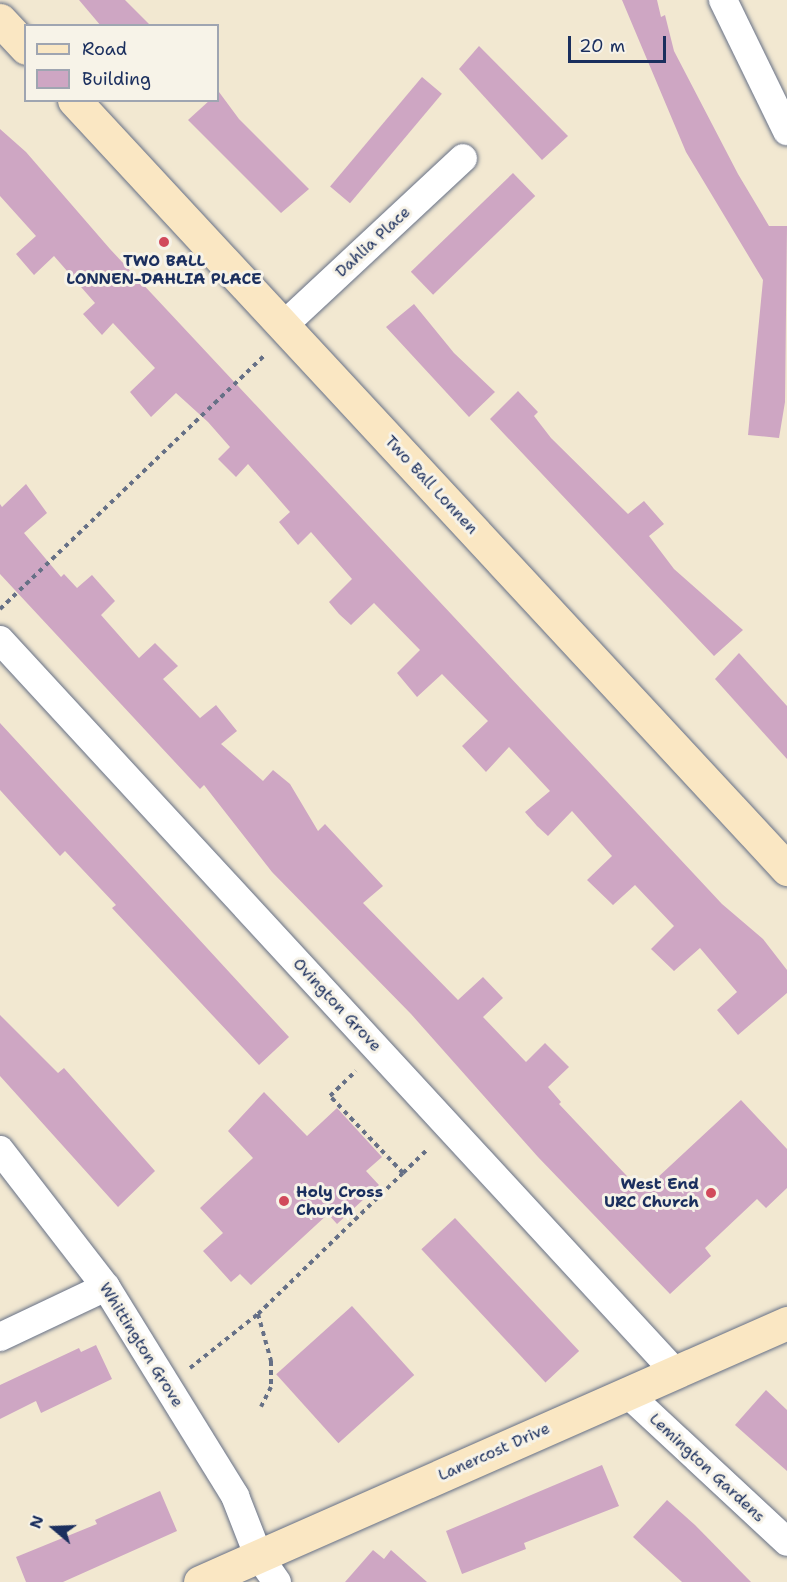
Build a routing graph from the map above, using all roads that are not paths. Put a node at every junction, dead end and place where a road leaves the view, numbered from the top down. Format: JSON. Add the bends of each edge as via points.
{"nodes":[{"id":1,"x":723,"y":0,"type":"edge"},
{"id":2,"x":0,"y":20,"type":"edge"},
{"id":3,"x":24,"y":46,"type":"edge"},
{"id":4,"x":76,"y":102,"type":"edge"},
{"id":5,"x":787,"y":131,"type":"edge"},
{"id":6,"x":463,"y":158,"type":"dead end"},
{"id":7,"x":286,"y":329,"type":"junction"},
{"id":8,"x":0,"y":640,"type":"edge"},
{"id":9,"x":787,"y":869,"type":"edge"},
{"id":10,"x":0,"y":1150,"type":"edge"},
{"id":11,"x":106,"y":1287,"type":"junction"},
{"id":12,"x":787,"y":1323,"type":"edge"},
{"id":13,"x":0,"y":1337,"type":"edge"},
{"id":14,"x":674,"y":1371,"type":"junction"},
{"id":15,"x":628,"y":1394,"type":"junction"},
{"id":16,"x":787,"y":1542,"type":"edge"},
{"id":17,"x":258,"y":1555,"type":"junction"},
{"id":18,"x":200,"y":1582,"type":"edge"},
{"id":19,"x":277,"y":1582,"type":"edge"}],
"edges":[{"from":1,"to":5,"type":"street"},
{"from":2,"to":3,"type":"main road"},
{"from":4,"to":7,"type":"main road","name":"Two Ball Lonnen"},
{"from":6,"to":7,"type":"street","name":"Dahlia Place"},
{"from":7,"to":9,"type":"main road","name":"Two Ball Lonnen"},
{"from":8,"to":14,"type":"street","name":"Ovington Grove"},
{"from":10,"to":11,"type":"street","name":"Whittington Grove"},
{"from":11,"to":13,"type":"street"},
{"from":11,"to":17,"type":"street","name":"Whittington Grove","via":[[235,1496]]},
{"from":12,"to":14,"type":"main road","name":"Lanercost Drive"},
{"from":14,"to":15,"type":"main road","name":"Lanercost Drive"},
{"from":15,"to":16,"type":"street","name":"Lemington Gardens"},
{"from":15,"to":17,"type":"main road","name":"Lanercost Drive"},
{"from":17,"to":18,"type":"main road","name":"Lanercost Drive"},
{"from":17,"to":19,"type":"street","name":"Whittington Grove"}]}
